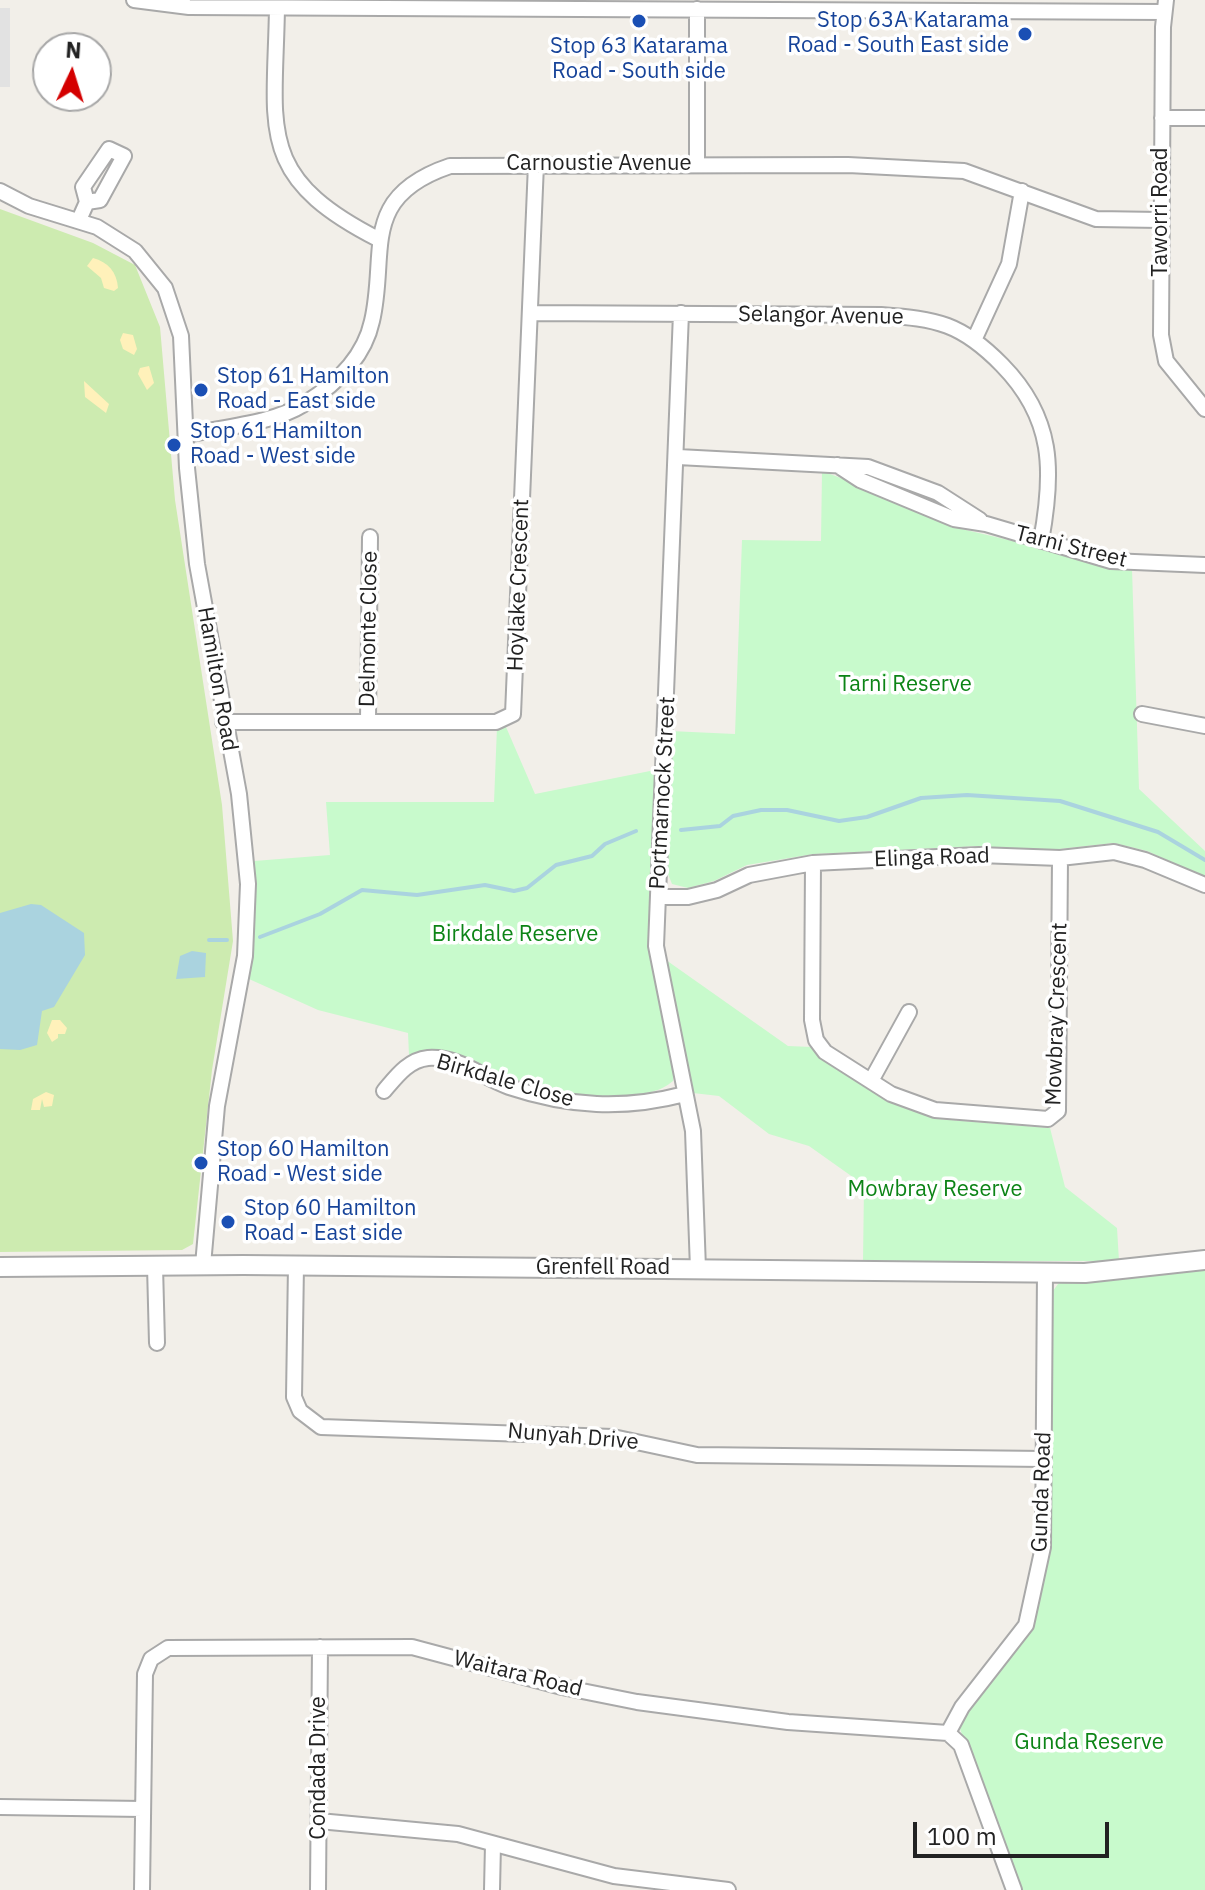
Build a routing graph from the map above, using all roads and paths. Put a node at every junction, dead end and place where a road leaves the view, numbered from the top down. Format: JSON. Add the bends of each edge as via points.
{"nodes":[{"id":1,"x":134,"y":0,"type":"edge"},
{"id":2,"x":153,"y":2,"type":"edge"},
{"id":3,"x":527,"y":4,"type":"edge"},
{"id":4,"x":820,"y":5,"type":"edge"},
{"id":5,"x":1001,"y":5,"type":"edge"},
{"id":6,"x":1165,"y":6,"type":"edge"},
{"id":7,"x":277,"y":8,"type":"junction"},
{"id":8,"x":697,"y":9,"type":"junction"},
{"id":9,"x":1162,"y":118,"type":"junction"},
{"id":10,"x":1205,"y":118,"type":"edge"},
{"id":11,"x":536,"y":164,"type":"junction"},
{"id":12,"x":697,"y":164,"type":"junction"},
{"id":13,"x":0,"y":191,"type":"edge"},
{"id":14,"x":1022,"y":191,"type":"junction"},
{"id":15,"x":87,"y":202,"type":"dead end"},
{"id":16,"x":79,"y":220,"type":"junction"},
{"id":17,"x":1160,"y":220,"type":"junction"},
{"id":18,"x":378,"y":239,"type":"junction"},
{"id":19,"x":530,"y":313,"type":"junction"},
{"id":20,"x":681,"y":313,"type":"junction"},
{"id":21,"x":975,"y":338,"type":"junction"},
{"id":22,"x":1205,"y":409,"type":"edge"},
{"id":23,"x":186,"y":435,"type":"junction"},
{"id":24,"x":678,"y":457,"type":"junction"},
{"id":25,"x":370,"y":537,"type":"dead end"},
{"id":26,"x":1041,"y":541,"type":"junction"},
{"id":27,"x":1205,"y":565,"type":"edge"},
{"id":28,"x":1142,"y":714,"type":"dead end"},
{"id":29,"x":368,"y":720,"type":"junction"},
{"id":30,"x":223,"y":722,"type":"junction"},
{"id":31,"x":1205,"y":726,"type":"edge"},
{"id":32,"x":1060,"y":858,"type":"junction"},
{"id":33,"x":813,"y":863,"type":"junction"},
{"id":34,"x":1205,"y":885,"type":"edge"},
{"id":35,"x":658,"y":897,"type":"junction"},
{"id":36,"x":909,"y":1012,"type":"dead end"},
{"id":37,"x":871,"y":1081,"type":"junction"},
{"id":38,"x":384,"y":1091,"type":"dead end"},
{"id":39,"x":685,"y":1094,"type":"junction"},
{"id":40,"x":1205,"y":1260,"type":"edge"},
{"id":41,"x":203,"y":1265,"type":"junction"},
{"id":42,"x":296,"y":1265,"type":"junction"},
{"id":43,"x":155,"y":1266,"type":"junction"},
{"id":44,"x":0,"y":1267,"type":"edge"},
{"id":45,"x":698,"y":1269,"type":"junction"},
{"id":46,"x":1045,"y":1272,"type":"junction"},
{"id":47,"x":157,"y":1343,"type":"dead end"},
{"id":48,"x":1044,"y":1459,"type":"junction"},
{"id":49,"x":320,"y":1647,"type":"junction"},
{"id":50,"x":948,"y":1733,"type":"junction"},
{"id":51,"x":0,"y":1807,"type":"edge"},
{"id":52,"x":143,"y":1809,"type":"junction"},
{"id":53,"x":319,"y":1821,"type":"junction"},
{"id":54,"x":493,"y":1844,"type":"junction"},
{"id":55,"x":661,"y":1886,"type":"edge"},
{"id":56,"x":142,"y":1890,"type":"edge"},
{"id":57,"x":318,"y":1890,"type":"edge"},
{"id":58,"x":492,"y":1890,"type":"edge"},
{"id":59,"x":728,"y":1890,"type":"edge"},
{"id":60,"x":1014,"y":1890,"type":"edge"}],
"edges":[{"from":1,"to":2,"type":"street"},
{"from":2,"to":7,"type":"street"},
{"from":3,"to":7,"type":"street"},
{"from":3,"to":8,"type":"street"},
{"from":4,"to":5,"type":"street"},
{"from":4,"to":8,"type":"street"},
{"from":5,"to":6,"type":"street"},
{"from":6,"to":9,"type":"street","name":"Taworri Road"},
{"from":7,"to":18,"type":"street","via":[[275,121],[280,150],[318,203]]},
{"from":8,"to":12,"type":"street"},
{"from":9,"to":10,"type":"street"},
{"from":9,"to":17,"type":"street","name":"Taworri Road"},
{"from":11,"to":12,"type":"street","name":"Carnoustie Avenue"},
{"from":11,"to":18,"type":"street","name":"Carnoustie Avenue","via":[[439,170],[404,193]]},
{"from":11,"to":19,"type":"street","name":"Hoylake Crescent"},
{"from":12,"to":14,"type":"street","name":"Carnoustie Avenue","via":[[945,168]]},
{"from":13,"to":16,"type":"street","name":"Hamilton Road","via":[[29,206]]},
{"from":14,"to":17,"type":"street","name":"Carnoustie Avenue","via":[[1096,219]]},
{"from":14,"to":21,"type":"street","via":[[1009,264]]},
{"from":15,"to":16,"type":"street"},
{"from":16,"to":23,"type":"street","name":"Hamilton Road","via":[[123,241],[165,288],[181,336]]},
{"from":17,"to":22,"type":"street","name":"Taworri Road","via":[[1163,348],[1174,373]]},
{"from":18,"to":23,"type":"street","name":"Carnoustie Avenue","via":[[373,320],[347,371],[289,411]]},
{"from":19,"to":20,"type":"street","name":"Selangor Avenue"},
{"from":19,"to":29,"type":"street","name":"Hoylake Crescent","via":[[513,714],[496,722]]},
{"from":20,"to":21,"type":"street","name":"Selangor Avenue","via":[[912,317]]},
{"from":20,"to":24,"type":"street","name":"Portmarnock Street"},
{"from":21,"to":26,"type":"street","name":"Selangor Avenue","via":[[1024,387],[1043,431],[1049,461]]},
{"from":23,"to":30,"type":"street","name":"Hamilton Road","via":[[197,564]]},
{"from":24,"to":26,"type":"street","name":"Tarni Street","via":[[837,465],[935,513]]},
{"from":24,"to":35,"type":"street","name":"Portmarnock Street"},
{"from":25,"to":29,"type":"street","name":"Delmonte Close"},
{"from":26,"to":27,"type":"street","name":"Tarni Street","via":[[1111,561]]},
{"from":28,"to":31,"type":"street"},
{"from":29,"to":30,"type":"street","name":"Hoylake Crescent"},
{"from":30,"to":41,"type":"street","name":"Hamilton Road","via":[[244,837],[247,921],[217,1106]]},
{"from":32,"to":33,"type":"street","name":"Elinga Road","via":[[979,855]]},
{"from":32,"to":34,"type":"street","name":"Elinga Road","via":[[1114,852]]},
{"from":32,"to":37,"type":"street","name":"Mowbray Crescent","via":[[1058,1111],[1048,1119],[935,1110]]},
{"from":33,"to":35,"type":"street","name":"Elinga Road","via":[[749,875],[688,897]]},
{"from":33,"to":37,"type":"street","name":"Mowbray Crescent","via":[[810,987],[816,1040],[825,1052]]},
{"from":35,"to":39,"type":"street","name":"Portmarnock Street","via":[[659,976]]},
{"from":36,"to":37,"type":"street"},
{"from":38,"to":39,"type":"street","name":"Birkdale Close","via":[[405,1067],[424,1058],[443,1058],[507,1086],[593,1106]]},
{"from":39,"to":45,"type":"street","name":"Portmarnock Street","via":[[696,1159]]},
{"from":40,"to":46,"type":"street","name":"Grenfell Road","via":[[1122,1271]]},
{"from":41,"to":42,"type":"street","name":"Grenfell Road"},
{"from":41,"to":43,"type":"street","name":"Grenfell Road"},
{"from":42,"to":45,"type":"street","name":"Grenfell Road"},
{"from":42,"to":48,"type":"street","name":"Nunyah Drive","via":[[294,1397],[300,1411],[321,1427],[613,1437],[697,1455]]},
{"from":43,"to":44,"type":"street","name":"Grenfell Road"},
{"from":43,"to":47,"type":"street"},
{"from":45,"to":46,"type":"street","name":"Grenfell Road"},
{"from":46,"to":48,"type":"street","name":"Gunda Road"},
{"from":48,"to":50,"type":"street","name":"Gunda Road","via":[[1043,1547],[1026,1625]]},
{"from":49,"to":50,"type":"street","name":"Waitara Road","via":[[412,1647],[637,1702],[788,1722]]},
{"from":49,"to":52,"type":"street","name":"Waitara Road","via":[[168,1648],[151,1659],[145,1674]]},
{"from":49,"to":53,"type":"street","name":"Condada Drive"},
{"from":50,"to":60,"type":"street","via":[[961,1745]]},
{"from":51,"to":52,"type":"street"},
{"from":52,"to":56,"type":"street","name":"Waitara Road"},
{"from":53,"to":54,"type":"street","via":[[429,1830]]},
{"from":53,"to":57,"type":"street","name":"Condada Drive"},
{"from":54,"to":55,"type":"street"},
{"from":54,"to":58,"type":"street"},
{"from":55,"to":59,"type":"street"}]}
